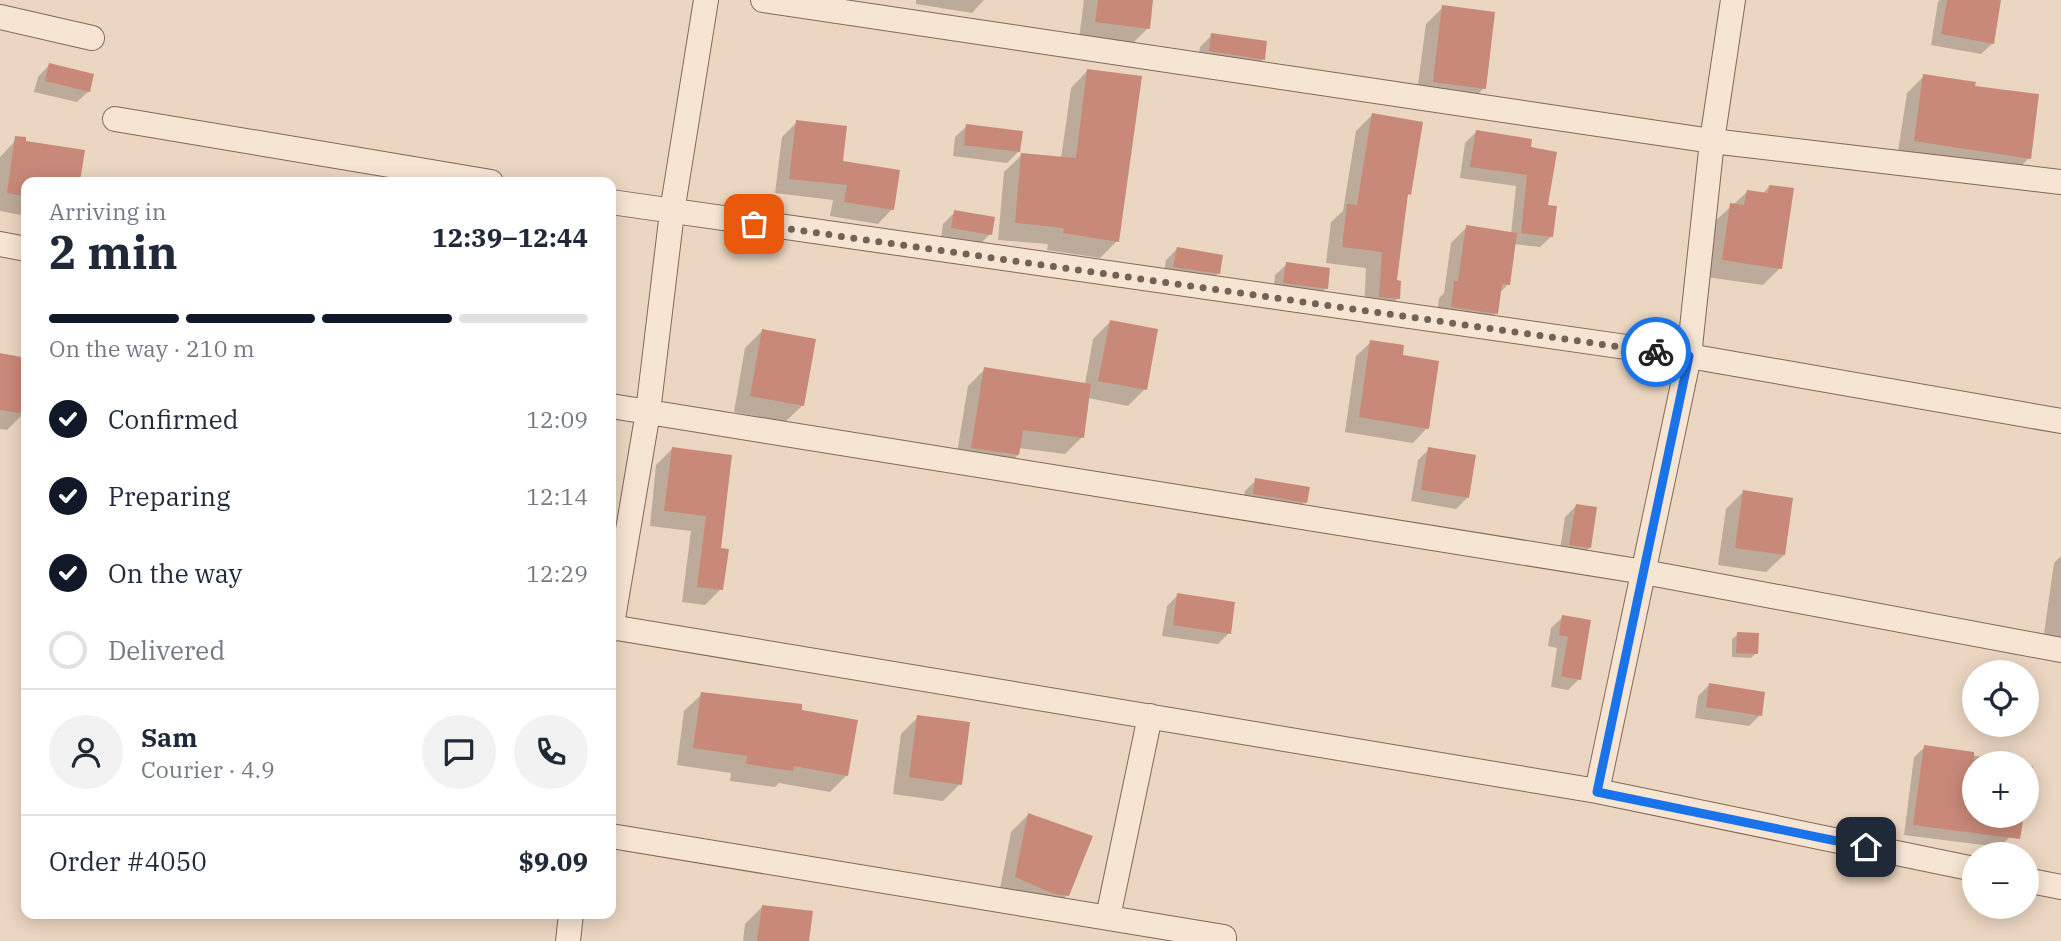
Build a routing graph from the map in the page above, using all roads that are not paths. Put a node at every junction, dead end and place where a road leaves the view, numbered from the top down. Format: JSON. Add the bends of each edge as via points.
{"nodes":[{"id":1,"x":706,"y":0,"type":"edge"},
{"id":2,"x":763,"y":0,"type":"edge"},
{"id":3,"x":1733,"y":0,"type":"edge"},
{"id":4,"x":0,"y":17,"type":"edge"},
{"id":5,"x":92,"y":38,"type":"dead end"},
{"id":6,"x":114,"y":119,"type":"dead end"},
{"id":7,"x":1712,"y":141,"type":"junction"},
{"id":8,"x":461,"y":177,"type":"edge"},
{"id":9,"x":2061,"y":182,"type":"edge"},
{"id":10,"x":616,"y":203,"type":"edge"},
{"id":11,"x":672,"y":212,"type":"junction"},
{"id":12,"x":0,"y":244,"type":"edge"},
{"id":13,"x":21,"y":248,"type":"edge"},
{"id":14,"x":1689,"y":356,"type":"junction"},
{"id":15,"x":616,"y":407,"type":"edge"},
{"id":16,"x":648,"y":412,"type":"junction"},
{"id":17,"x":2061,"y":421,"type":"edge"},
{"id":18,"x":1644,"y":572,"type":"junction"},
{"id":19,"x":616,"y":599,"type":"edge"},
{"id":20,"x":616,"y":629,"type":"edge"},
{"id":21,"x":2061,"y":649,"type":"edge"},
{"id":22,"x":1150,"y":716,"type":"junction"},
{"id":23,"x":1597,"y":792,"type":"junction"},
{"id":24,"x":616,"y":837,"type":"edge"},
{"id":25,"x":1962,"y":867,"type":"edge"},
{"id":26,"x":2039,"y":883,"type":"edge"},
{"id":27,"x":2061,"y":887,"type":"edge"},
{"id":28,"x":1108,"y":918,"type":"junction"},
{"id":29,"x":570,"y":919,"type":"edge"},
{"id":30,"x":568,"y":941,"type":"edge"},
{"id":31,"x":1224,"y":941,"type":"edge"}],
"edges":[{"from":1,"to":11,"type":"street"},
{"from":2,"to":7,"type":"street"},
{"from":3,"to":7,"type":"street"},
{"from":4,"to":5,"type":"street"},
{"from":6,"to":8,"type":"street"},
{"from":7,"to":9,"type":"street"},
{"from":7,"to":14,"type":"street"},
{"from":10,"to":11,"type":"street"},
{"from":11,"to":14,"type":"street"},
{"from":11,"to":16,"type":"street"},
{"from":12,"to":13,"type":"street"},
{"from":14,"to":17,"type":"street"},
{"from":14,"to":18,"type":"street"},
{"from":15,"to":16,"type":"street"},
{"from":16,"to":18,"type":"street"},
{"from":16,"to":19,"type":"street"},
{"from":18,"to":21,"type":"street"},
{"from":18,"to":23,"type":"street"},
{"from":20,"to":22,"type":"street"},
{"from":22,"to":23,"type":"street"},
{"from":22,"to":28,"type":"street"},
{"from":23,"to":25,"type":"street"},
{"from":24,"to":28,"type":"street"},
{"from":26,"to":27,"type":"street"},
{"from":28,"to":31,"type":"street","via":[[1224,937]]},
{"from":29,"to":30,"type":"street"}]}
